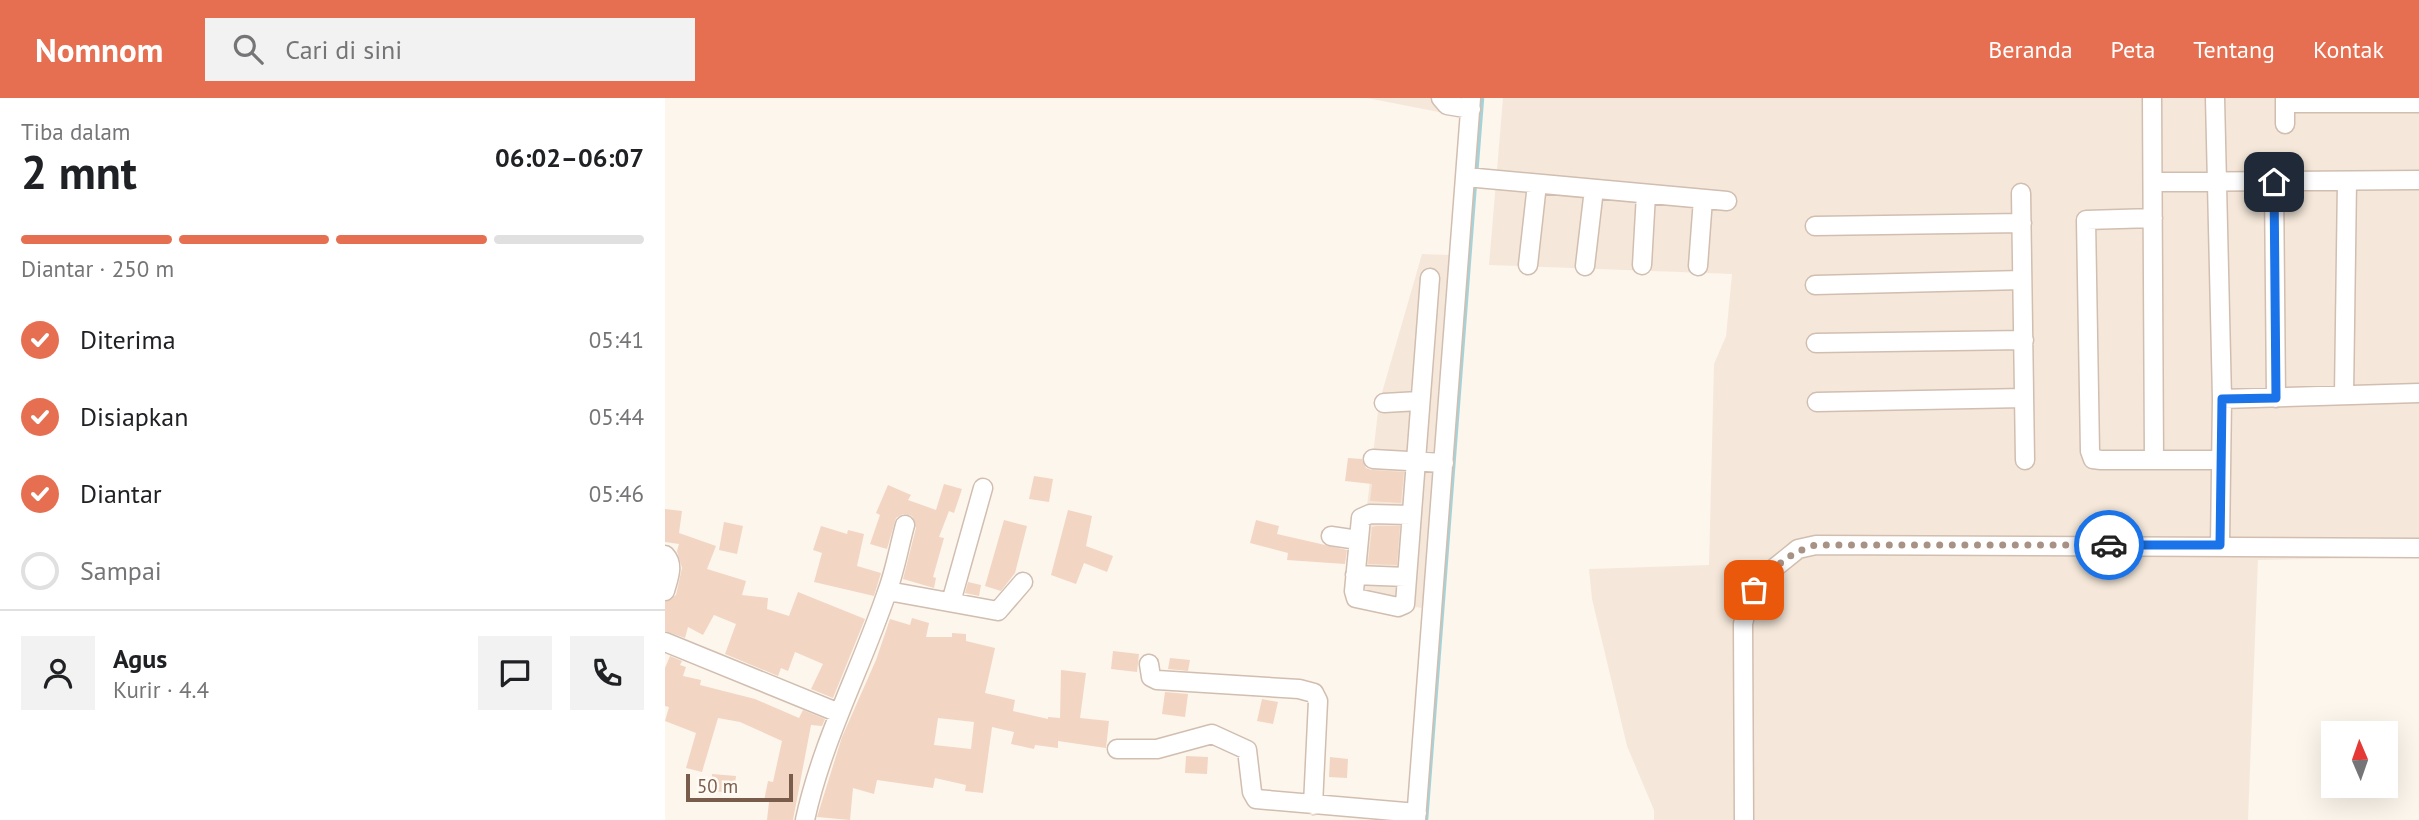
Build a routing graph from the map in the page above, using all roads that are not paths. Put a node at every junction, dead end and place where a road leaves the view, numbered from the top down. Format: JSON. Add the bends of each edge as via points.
{"nodes":[{"id":1,"x":1441,"y":98,"type":"edge"},
{"id":2,"x":2152,"y":98,"type":"edge"},
{"id":3,"x":2215,"y":98,"type":"edge"},
{"id":4,"x":2285,"y":101,"type":"edge"},
{"id":5,"x":2355,"y":101,"type":"edge"},
{"id":6,"x":2419,"y":103,"type":"edge"},
{"id":7,"x":1471,"y":104,"type":"edge"},
{"id":8,"x":2285,"y":124,"type":"dead end"},
{"id":9,"x":1472,"y":178,"type":"junction"},
{"id":10,"x":2419,"y":180,"type":"edge"},
{"id":11,"x":2347,"y":181,"type":"junction"},
{"id":12,"x":2153,"y":182,"type":"junction"},
{"id":13,"x":2274,"y":182,"type":"junction"},
{"id":14,"x":2215,"y":183,"type":"junction"},
{"id":15,"x":1537,"y":184,"type":"junction"},
{"id":16,"x":1594,"y":189,"type":"junction"},
{"id":17,"x":1646,"y":194,"type":"junction"},
{"id":18,"x":2021,"y":194,"type":"dead end"},
{"id":19,"x":1703,"y":199,"type":"junction"},
{"id":20,"x":1727,"y":201,"type":"dead end"},
{"id":21,"x":2153,"y":218,"type":"junction"},
{"id":22,"x":2022,"y":223,"type":"junction"},
{"id":23,"x":1815,"y":226,"type":"dead end"},
{"id":24,"x":1528,"y":265,"type":"dead end"},
{"id":25,"x":1642,"y":265,"type":"dead end"},
{"id":26,"x":1585,"y":266,"type":"dead end"},
{"id":27,"x":1698,"y":266,"type":"dead end"},
{"id":28,"x":1430,"y":278,"type":"dead end"},
{"id":29,"x":2022,"y":280,"type":"junction"},
{"id":30,"x":1815,"y":285,"type":"dead end"},
{"id":31,"x":2024,"y":340,"type":"junction"},
{"id":32,"x":1816,"y":343,"type":"dead end"},
{"id":33,"x":2419,"y":393,"type":"edge"},
{"id":34,"x":2344,"y":395,"type":"junction"},
{"id":35,"x":2024,"y":398,"type":"junction"},
{"id":36,"x":2276,"y":398,"type":"junction"},
{"id":37,"x":2222,"y":399,"type":"junction"},
{"id":38,"x":1419,"y":401,"type":"junction"},
{"id":39,"x":1817,"y":402,"type":"dead end"},
{"id":40,"x":1384,"y":403,"type":"dead end"},
{"id":41,"x":1373,"y":459,"type":"dead end"},
{"id":42,"x":2025,"y":460,"type":"dead end"},
{"id":43,"x":2154,"y":460,"type":"junction"},
{"id":44,"x":2221,"y":460,"type":"junction"},
{"id":45,"x":1415,"y":461,"type":"junction"},
{"id":46,"x":1444,"y":463,"type":"junction"},
{"id":47,"x":983,"y":488,"type":"dead end"},
{"id":48,"x":1411,"y":515,"type":"junction"},
{"id":49,"x":905,"y":525,"type":"dead end"},
{"id":50,"x":1331,"y":536,"type":"dead end"},
{"id":51,"x":1358,"y":540,"type":"junction"},
{"id":52,"x":2220,"y":545,"type":"junction"},
{"id":53,"x":2419,"y":548,"type":"edge"},
{"id":54,"x":665,"y":555,"type":"edge"},
{"id":55,"x":1355,"y":575,"type":"junction"},
{"id":56,"x":1406,"y":577,"type":"junction"},
{"id":57,"x":1023,"y":582,"type":"dead end"},
{"id":58,"x":665,"y":591,"type":"edge"},
{"id":59,"x":888,"y":591,"type":"junction"},
{"id":60,"x":951,"y":602,"type":"junction"},
{"id":61,"x":665,"y":642,"type":"edge"},
{"id":62,"x":1149,"y":664,"type":"dead end"},
{"id":63,"x":839,"y":713,"type":"junction"},
{"id":64,"x":1117,"y":748,"type":"dead end"},
{"id":65,"x":1313,"y":805,"type":"junction"},
{"id":66,"x":1416,"y":817,"type":"edge"},
{"id":67,"x":805,"y":820,"type":"edge"},
{"id":68,"x":1744,"y":820,"type":"edge"}],
"edges":[{"from":1,"to":7,"type":"street","via":[[1447,106]]},
{"from":2,"to":12,"type":"street"},
{"from":3,"to":14,"type":"street"},
{"from":4,"to":5,"type":"street"},
{"from":4,"to":8,"type":"street"},
{"from":5,"to":6,"type":"street"},
{"from":7,"to":9,"type":"street"},
{"from":9,"to":15,"type":"street"},
{"from":9,"to":46,"type":"street"},
{"from":10,"to":11,"type":"street"},
{"from":11,"to":13,"type":"street"},
{"from":11,"to":34,"type":"street"},
{"from":12,"to":14,"type":"street"},
{"from":12,"to":21,"type":"street"},
{"from":13,"to":14,"type":"street"},
{"from":13,"to":36,"type":"street"},
{"from":14,"to":37,"type":"street"},
{"from":15,"to":16,"type":"street"},
{"from":15,"to":24,"type":"street"},
{"from":16,"to":17,"type":"street"},
{"from":16,"to":26,"type":"street"},
{"from":17,"to":19,"type":"street"},
{"from":17,"to":25,"type":"street"},
{"from":18,"to":22,"type":"street"},
{"from":19,"to":20,"type":"street"},
{"from":19,"to":27,"type":"street"},
{"from":21,"to":43,"type":"street"},
{"from":21,"to":43,"type":"street","via":[[2087,220],[2090,451],[2093,459]]},
{"from":22,"to":23,"type":"street"},
{"from":22,"to":29,"type":"street"},
{"from":28,"to":38,"type":"street","via":[[1416,347]]},
{"from":29,"to":30,"type":"street"},
{"from":29,"to":31,"type":"street"},
{"from":31,"to":32,"type":"street"},
{"from":31,"to":35,"type":"street"},
{"from":33,"to":34,"type":"street"},
{"from":34,"to":36,"type":"street"},
{"from":35,"to":39,"type":"street"},
{"from":35,"to":42,"type":"street"},
{"from":36,"to":37,"type":"street"},
{"from":37,"to":44,"type":"street"},
{"from":38,"to":40,"type":"street"},
{"from":38,"to":45,"type":"street"},
{"from":41,"to":45,"type":"street"},
{"from":43,"to":44,"type":"street"},
{"from":44,"to":52,"type":"street"},
{"from":45,"to":46,"type":"street"},
{"from":45,"to":48,"type":"street"},
{"from":46,"to":66,"type":"street"},
{"from":47,"to":60,"type":"street"},
{"from":48,"to":51,"type":"street","via":[[1365,515],[1359,523]]},
{"from":48,"to":56,"type":"street"},
{"from":49,"to":59,"type":"street"},
{"from":50,"to":51,"type":"street"},
{"from":51,"to":55,"type":"street"},
{"from":52,"to":53,"type":"street"},
{"from":52,"to":68,"type":"street","via":[[1816,545],[1798,549],[1754,590],[1743,624]]},
{"from":54,"to":58,"type":"street","via":[[671,568]]},
{"from":55,"to":56,"type":"street"},
{"from":55,"to":56,"type":"street","via":[[1356,598],[1400,608],[1405,604]]},
{"from":57,"to":60,"type":"street","via":[[1000,610]]},
{"from":59,"to":60,"type":"street"},
{"from":59,"to":63,"type":"street"},
{"from":61,"to":63,"type":"street"},
{"from":62,"to":65,"type":"street","via":[[1150,677],[1157,680],[1299,689],[1314,694],[1318,701]]},
{"from":63,"to":67,"type":"street"},
{"from":64,"to":65,"type":"street","via":[[1157,749],[1212,734],[1247,750],[1256,799]]},
{"from":65,"to":66,"type":"street"}]}
